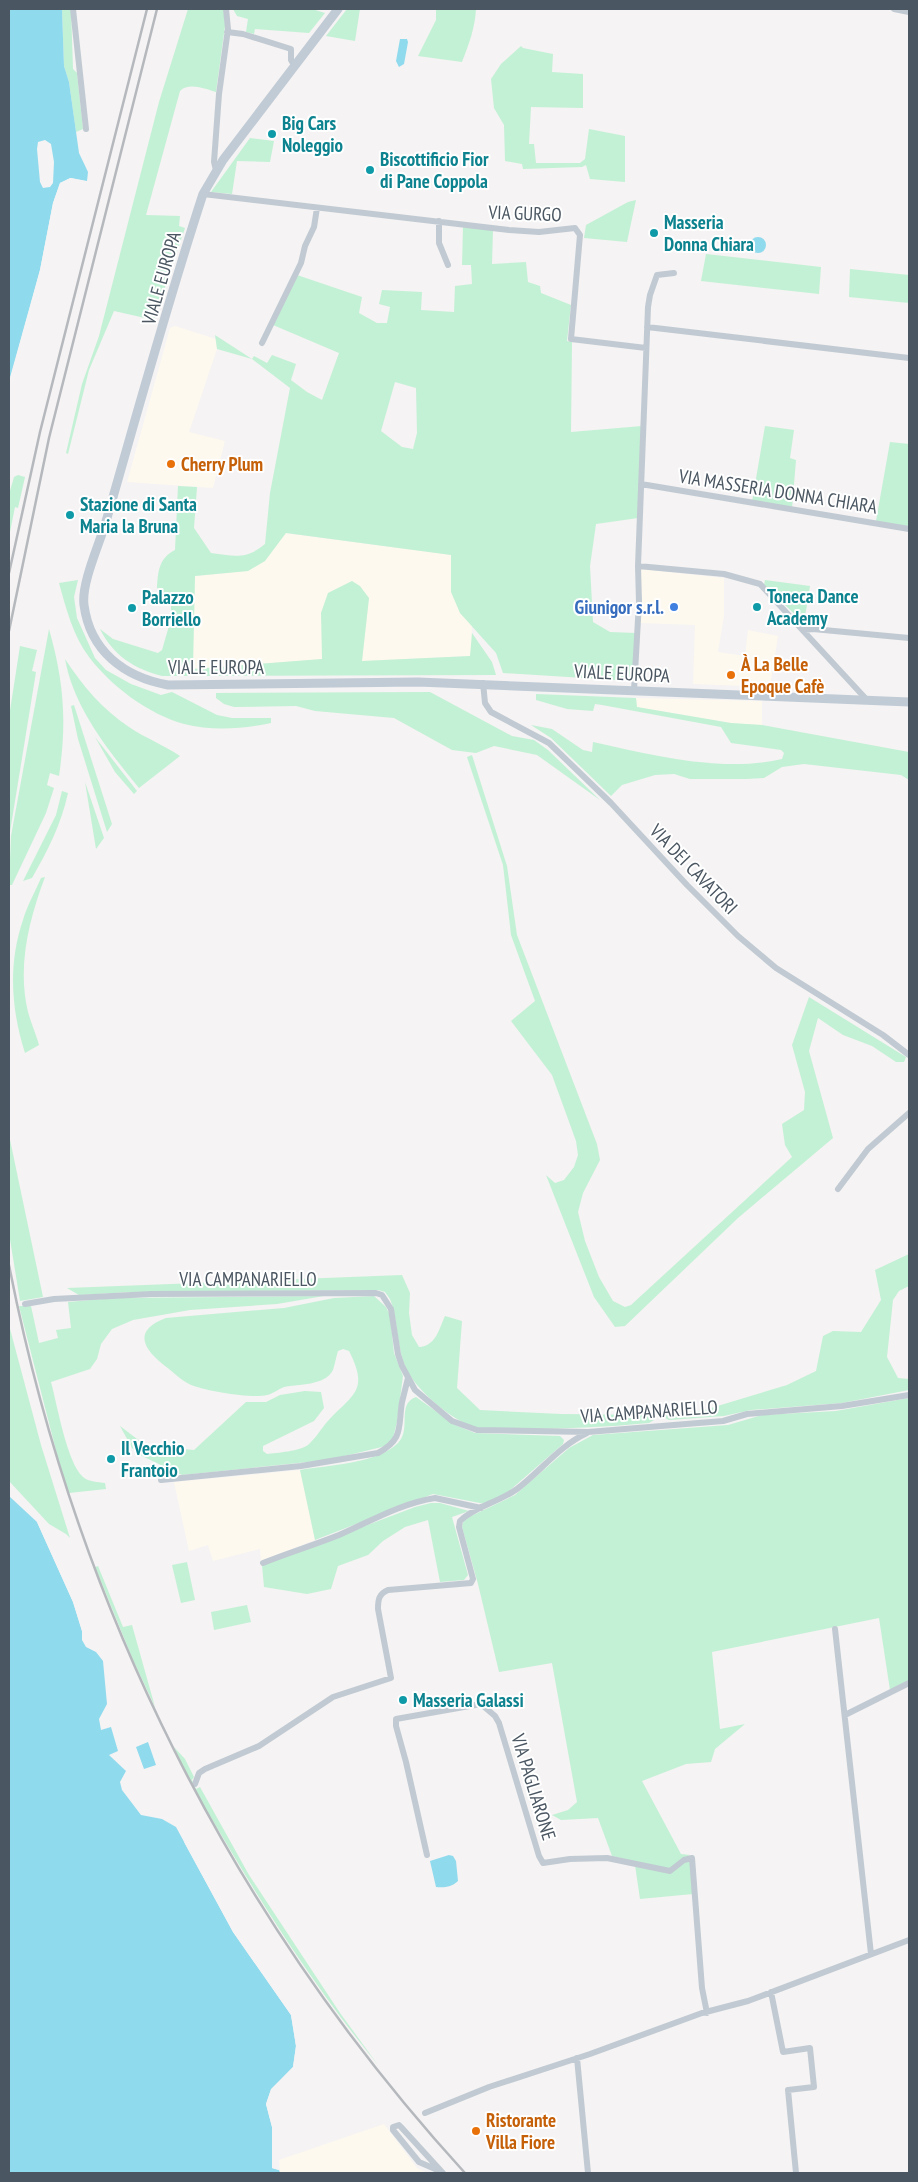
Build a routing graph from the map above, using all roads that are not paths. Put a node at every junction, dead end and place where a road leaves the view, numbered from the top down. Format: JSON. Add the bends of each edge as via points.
{"nodes":[{"id":1,"x":73,"y":9,"type":"edge"},
{"id":2,"x":226,"y":9,"type":"edge"},
{"id":3,"x":338,"y":9,"type":"edge"},
{"id":4,"x":894,"y":9,"type":"edge"},
{"id":5,"x":909,"y":12,"type":"edge"},
{"id":6,"x":227,"y":32,"type":"junction"},
{"id":7,"x":294,"y":65,"type":"junction"},
{"id":8,"x":86,"y":129,"type":"dead end"},
{"id":9,"x":216,"y":170,"type":"junction"},
{"id":10,"x":202,"y":194,"type":"junction"},
{"id":11,"x":317,"y":208,"type":"junction"},
{"id":12,"x":439,"y":221,"type":"junction"},
{"id":13,"x":448,"y":265,"type":"dead end"},
{"id":14,"x":674,"y":273,"type":"dead end"},
{"id":15,"x":646,"y":326,"type":"junction"},
{"id":16,"x":262,"y":343,"type":"dead end"},
{"id":17,"x":646,"y":348,"type":"junction"},
{"id":18,"x":909,"y":358,"type":"edge"},
{"id":19,"x":641,"y":484,"type":"junction"},
{"id":20,"x":909,"y":529,"type":"edge"},
{"id":21,"x":638,"y":566,"type":"junction"},
{"id":22,"x":805,"y":630,"type":"junction"},
{"id":23,"x":909,"y":638,"type":"edge"},
{"id":24,"x":483,"y":683,"type":"junction"},
{"id":25,"x":634,"y":690,"type":"junction"},
{"id":26,"x":867,"y":700,"type":"junction"},
{"id":27,"x":909,"y":702,"type":"edge"},
{"id":28,"x":909,"y":1055,"type":"edge"},
{"id":29,"x":909,"y":1113,"type":"edge"},
{"id":30,"x":838,"y":1188,"type":"dead end"},
{"id":31,"x":25,"y":1304,"type":"dead end"},
{"id":32,"x":408,"y":1378,"type":"junction"},
{"id":33,"x":909,"y":1395,"type":"edge"},
{"id":34,"x":588,"y":1432,"type":"junction"},
{"id":35,"x":161,"y":1480,"type":"dead end"},
{"id":36,"x":481,"y":1508,"type":"junction"},
{"id":37,"x":263,"y":1563,"type":"dead end"},
{"id":38,"x":835,"y":1629,"type":"dead end"},
{"id":39,"x":909,"y":1683,"type":"edge"},
{"id":40,"x":845,"y":1715,"type":"junction"},
{"id":41,"x":194,"y":1784,"type":"dead end"},
{"id":42,"x":427,"y":1855,"type":"dead end"},
{"id":43,"x":909,"y":1940,"type":"edge"},
{"id":44,"x":871,"y":1954,"type":"junction"},
{"id":45,"x":770,"y":1992,"type":"junction"},
{"id":46,"x":707,"y":2013,"type":"junction"},
{"id":47,"x":577,"y":2058,"type":"junction"},
{"id":48,"x":425,"y":2113,"type":"dead end"},
{"id":49,"x":443,"y":2173,"type":"edge"},
{"id":50,"x":588,"y":2173,"type":"edge"},
{"id":51,"x":796,"y":2173,"type":"edge"}],
"edges":[{"from":1,"to":8,"type":"street"},
{"from":2,"to":6,"type":"street"},
{"from":3,"to":7,"type":"street","name":"VIALE EUROPA"},
{"from":4,"to":5,"type":"street"},
{"from":6,"to":7,"type":"street","via":[[291,49]]},
{"from":6,"to":9,"type":"street","via":[[216,134]]},
{"from":7,"to":9,"type":"street","name":"VIALE EUROPA"},
{"from":9,"to":10,"type":"street","name":"VIALE EUROPA"},
{"from":10,"to":11,"type":"street","name":"VIA GURGO"},
{"from":10,"to":24,"type":"street","name":"VIALE EUROPA","via":[[84,589],[84,604],[95,640],[112,661],[131,674],[168,685]]},
{"from":11,"to":12,"type":"street","name":"VIA GURGO"},
{"from":11,"to":16,"type":"street","via":[[301,263]]},
{"from":12,"to":13,"type":"street","via":[[439,243]]},
{"from":12,"to":17,"type":"street","name":"VIA GURGO","via":[[516,231],[575,228],[580,235],[571,339]]},
{"from":14,"to":15,"type":"street","via":[[660,274],[655,278]]},
{"from":15,"to":17,"type":"street"},
{"from":15,"to":18,"type":"street"},
{"from":17,"to":19,"type":"street"},
{"from":19,"to":20,"type":"street","name":"VIA MASSERIA DONNA CHIARA"},
{"from":19,"to":21,"type":"street"},
{"from":21,"to":22,"type":"street","via":[[753,580]]},
{"from":21,"to":25,"type":"street"},
{"from":22,"to":23,"type":"street"},
{"from":22,"to":26,"type":"street"},
{"from":24,"to":25,"type":"street","name":"VIALE EUROPA"},
{"from":24,"to":28,"type":"street","name":"VIA DEI CAVATORI","via":[[485,703],[491,712],[549,743],[745,942],[776,968],[883,1035]]},
{"from":25,"to":26,"type":"street","name":"VIALE EUROPA"},
{"from":26,"to":27,"type":"street","name":"VIALE EUROPA"},
{"from":29,"to":30,"type":"street","via":[[868,1149]]},
{"from":31,"to":32,"type":"street","name":"VIA CAMPANARIELLO","via":[[54,1299],[150,1294],[376,1293],[382,1295],[391,1309],[398,1354]]},
{"from":32,"to":34,"type":"street","name":"VIA CAMPANARIELLO","via":[[424,1399],[452,1421],[477,1430]]},
{"from":32,"to":35,"type":"street","via":[[400,1432],[386,1449],[378,1453],[301,1466]]},
{"from":33,"to":34,"type":"street","name":"VIA CAMPANARIELLO","via":[[842,1406],[747,1414],[723,1421]]},
{"from":34,"to":36,"type":"street","via":[[565,1446],[519,1488]]},
{"from":36,"to":37,"type":"street","via":[[428,1499]]},
{"from":36,"to":41,"type":"street","via":[[460,1521],[459,1527],[473,1579],[471,1583],[388,1590],[378,1600],[390,1678],[333,1698],[259,1746],[205,1769]]},
{"from":38,"to":40,"type":"street"},
{"from":39,"to":40,"type":"street"},
{"from":40,"to":44,"type":"street"},
{"from":42,"to":46,"type":"street","name":"VIA PAGLIARONE","via":[[396,1718],[481,1704],[498,1723],[543,1863],[607,1858],[670,1871],[692,1858],[702,1988]]},
{"from":43,"to":44,"type":"street"},
{"from":44,"to":45,"type":"street"},
{"from":45,"to":46,"type":"street"},
{"from":45,"to":51,"type":"street","via":[[783,2052],[810,2048],[814,2087],[788,2090]]},
{"from":46,"to":47,"type":"street"},
{"from":47,"to":48,"type":"street","via":[[475,2092]]},
{"from":47,"to":50,"type":"street"},
{"from":49,"to":49,"type":"street","via":[[399,2125],[393,2127],[415,2158]]}]}
